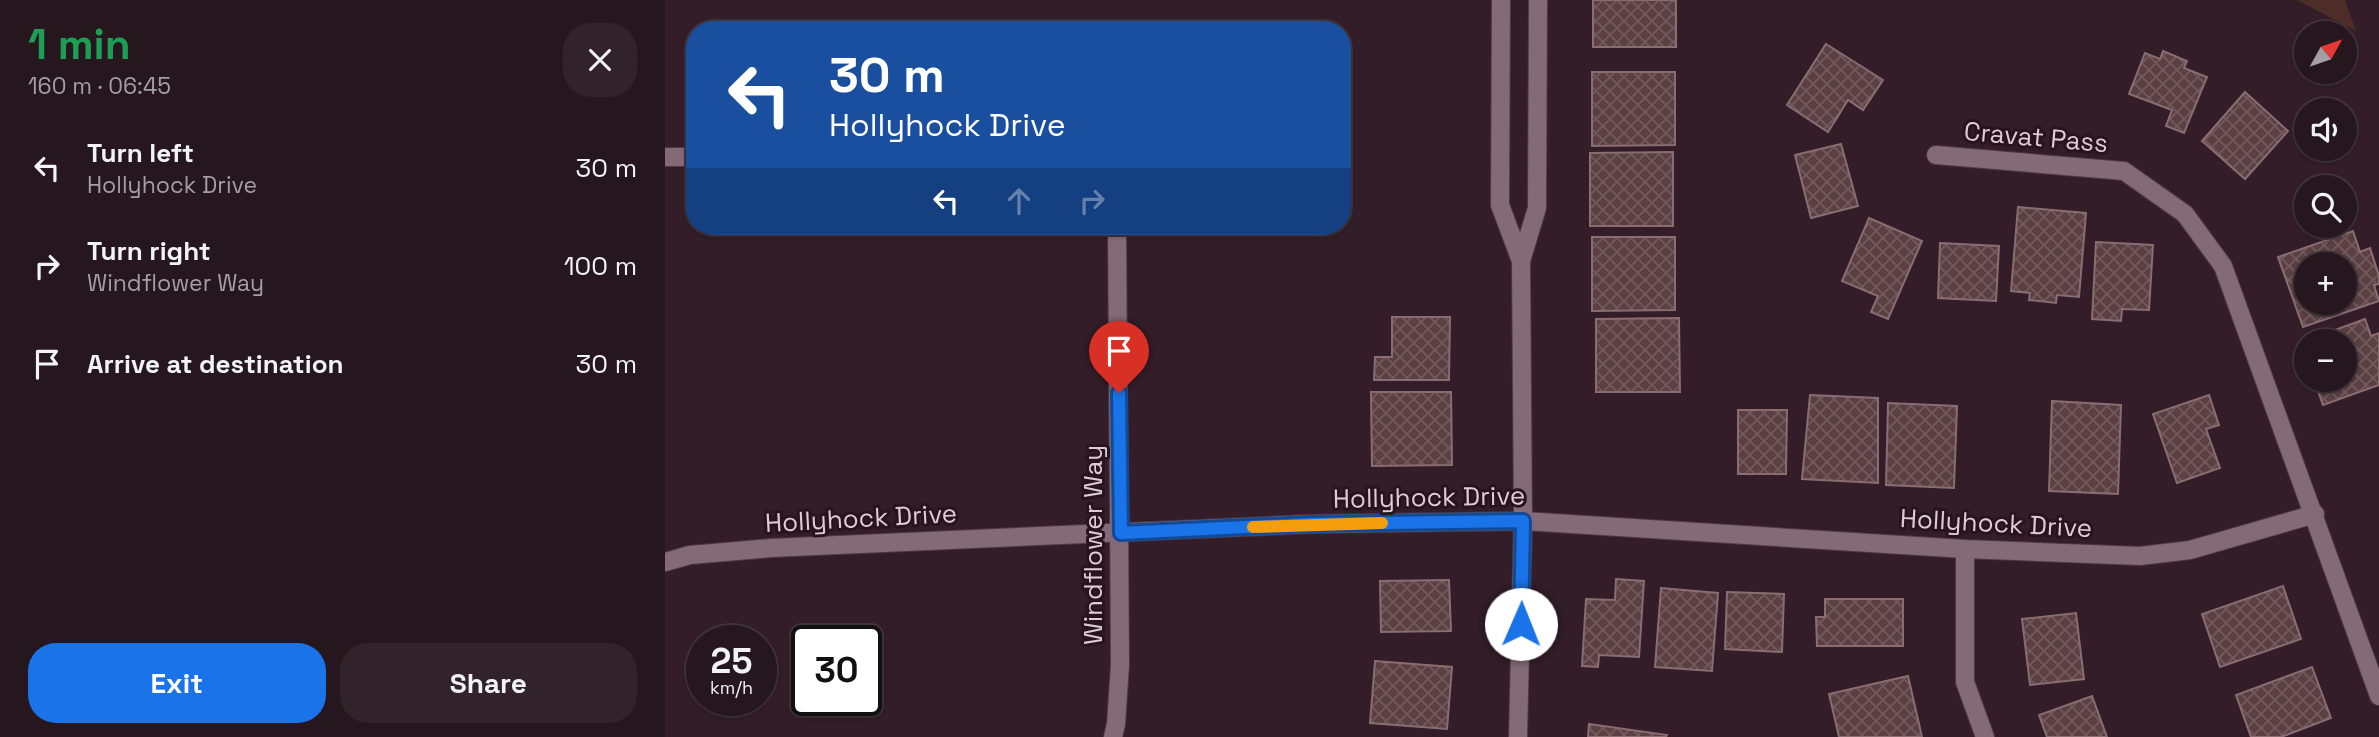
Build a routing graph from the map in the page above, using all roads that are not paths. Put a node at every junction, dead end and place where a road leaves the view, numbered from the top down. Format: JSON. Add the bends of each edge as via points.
{"nodes":[{"id":1,"x":1501,"y":0,"type":"edge"},
{"id":2,"x":1538,"y":0,"type":"edge"},
{"id":3,"x":1936,"y":155,"type":"dead end"},
{"id":4,"x":665,"y":157,"type":"edge"},
{"id":5,"x":686,"y":157,"type":"edge"},
{"id":6,"x":1117,"y":235,"type":"edge"},
{"id":7,"x":1521,"y":261,"type":"junction"},
{"id":8,"x":2315,"y":514,"type":"junction"},
{"id":9,"x":1523,"y":521,"type":"junction"},
{"id":10,"x":1121,"y":533,"type":"junction"},
{"id":11,"x":1965,"y":550,"type":"junction"},
{"id":12,"x":665,"y":562,"type":"edge"},
{"id":13,"x":2379,"y":696,"type":"edge"},
{"id":14,"x":1113,"y":737,"type":"edge"},
{"id":15,"x":1518,"y":737,"type":"edge"},
{"id":16,"x":1985,"y":737,"type":"edge"}],
"edges":[{"from":1,"to":7,"type":"street","via":[[1500,205]]},
{"from":2,"to":7,"type":"street","via":[[1537,208]]},
{"from":3,"to":8,"type":"street","name":"Cravat Pass","via":[[2124,172],[2185,214],[2223,266]]},
{"from":4,"to":5,"type":"street"},
{"from":6,"to":10,"type":"street","name":"Windflower Way"},
{"from":7,"to":9,"type":"street"},
{"from":8,"to":11,"type":"street","name":"Hollyhock Drive","via":[[2167,554]]},
{"from":8,"to":13,"type":"street","name":"Cravat Pass"},
{"from":9,"to":10,"type":"street","name":"Hollyhock Drive"},
{"from":9,"to":11,"type":"street","name":"Hollyhock Drive"},
{"from":9,"to":15,"type":"street"},
{"from":10,"to":12,"type":"street","name":"Hollyhock Drive","via":[[771,548],[690,555]]},
{"from":10,"to":14,"type":"street","name":"Windflower Way","via":[[1120,665]]},
{"from":11,"to":16,"type":"street","via":[[1965,682]]}]}
